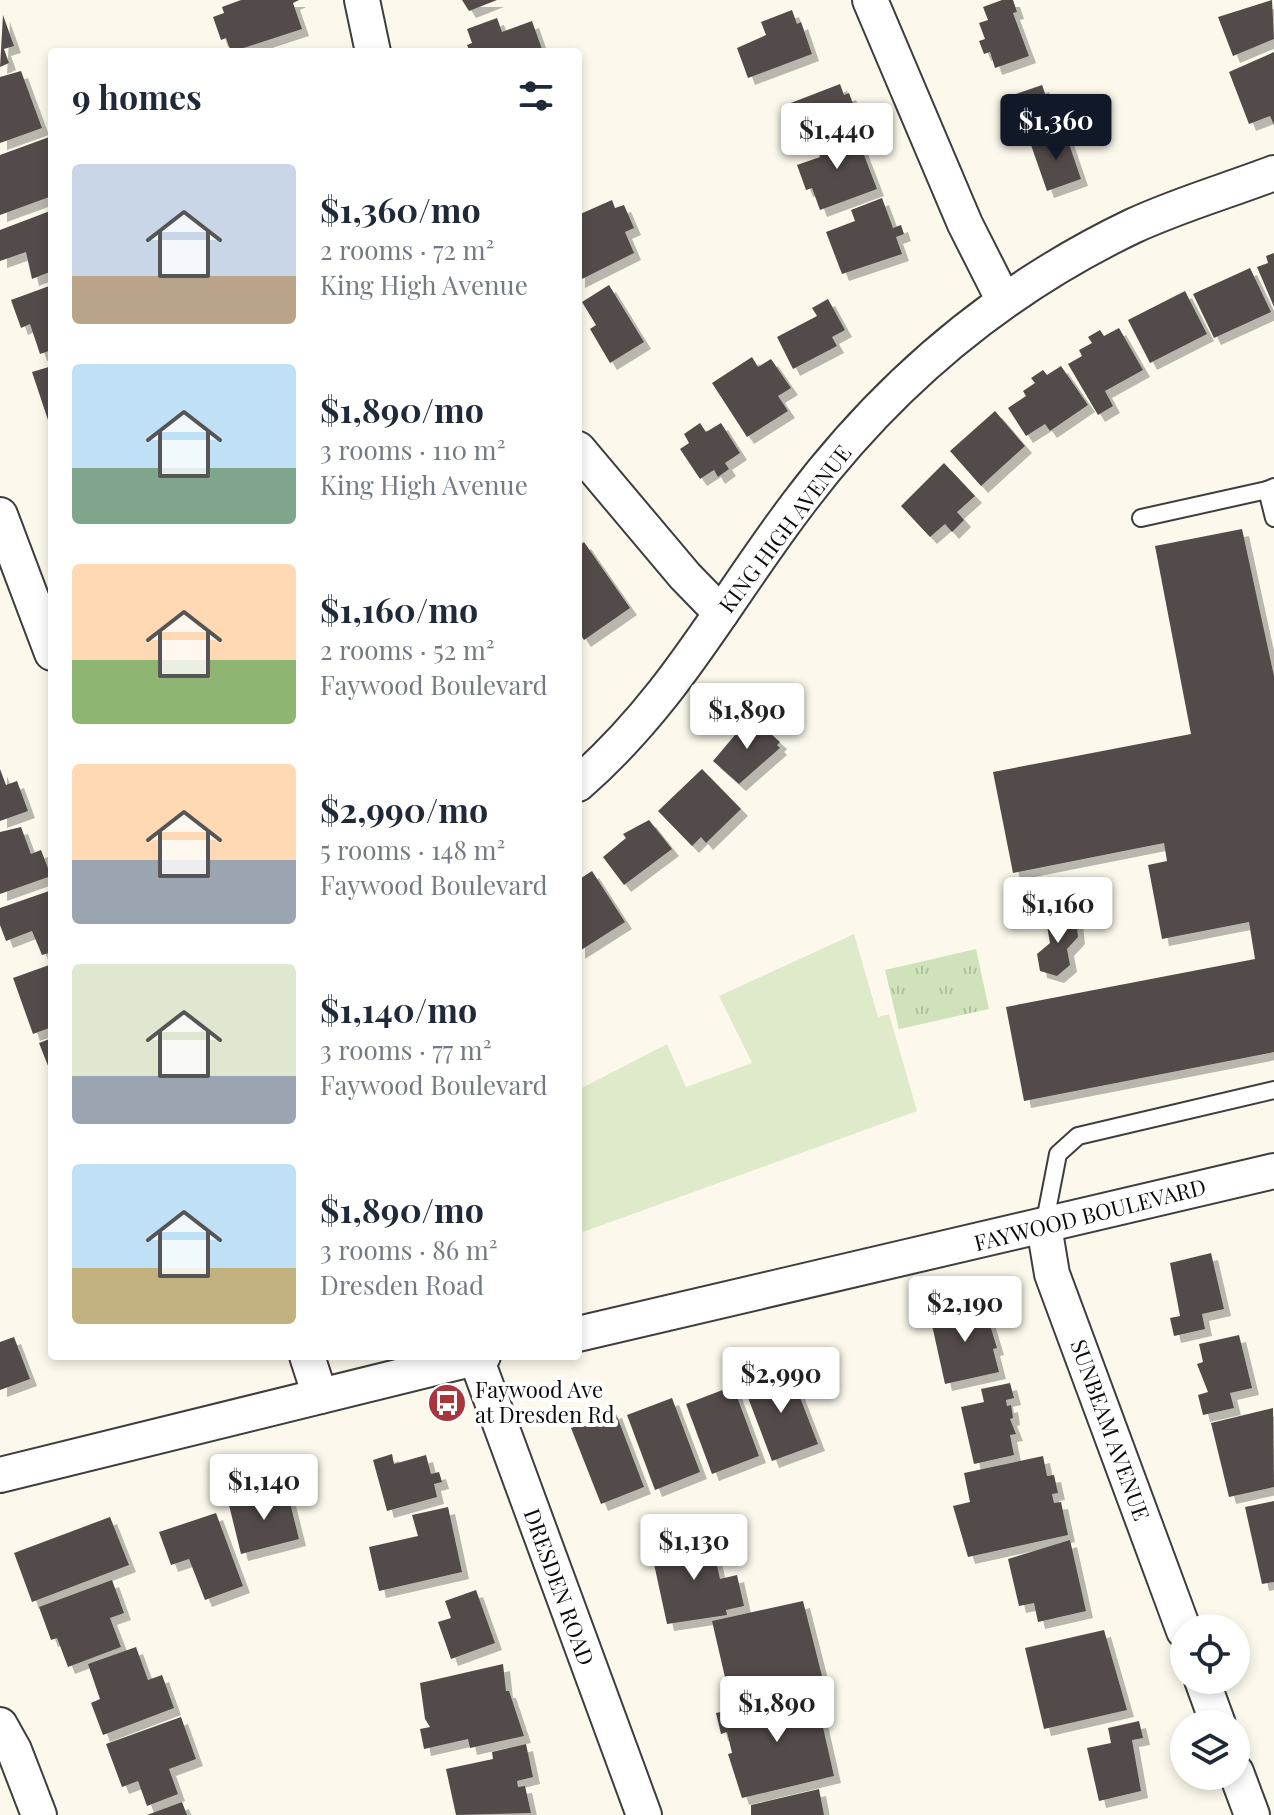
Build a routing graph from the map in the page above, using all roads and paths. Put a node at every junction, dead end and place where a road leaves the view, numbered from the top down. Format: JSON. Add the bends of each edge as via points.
{"nodes":[{"id":1,"x":362,"y":0,"type":"edge"},
{"id":2,"x":870,"y":0,"type":"edge"},
{"id":3,"x":372,"y":48,"type":"edge"},
{"id":4,"x":1274,"y":173,"type":"edge"},
{"id":5,"x":1003,"y":299,"type":"junction"},
{"id":6,"x":582,"y":454,"type":"edge"},
{"id":7,"x":1270,"y":488,"type":"edge"},
{"id":8,"x":0,"y":515,"type":"edge"},
{"id":9,"x":1141,"y":518,"type":"dead end"},
{"id":10,"x":1274,"y":518,"type":"edge"},
{"id":11,"x":721,"y":613,"type":"junction"},
{"id":12,"x":48,"y":642,"type":"edge"},
{"id":13,"x":582,"y":780,"type":"edge"},
{"id":14,"x":1274,"y":1090,"type":"edge"},
{"id":15,"x":1274,"y":1171,"type":"edge"},
{"id":16,"x":1044,"y":1226,"type":"junction"},
{"id":17,"x":582,"y":1333,"type":"edge"},
{"id":18,"x":308,"y":1360,"type":"edge"},
{"id":19,"x":468,"y":1360,"type":"edge"},
{"id":20,"x":481,"y":1360,"type":"edge"},
{"id":21,"x":320,"y":1396,"type":"junction"},
{"id":22,"x":0,"y":1475,"type":"edge"},
{"id":23,"x":1178,"y":1614,"type":"edge"},
{"id":24,"x":0,"y":1725,"type":"edge"},
{"id":25,"x":1243,"y":1790,"type":"edge"},
{"id":26,"x":39,"y":1815,"type":"edge"},
{"id":27,"x":644,"y":1815,"type":"edge"},
{"id":28,"x":1252,"y":1815,"type":"edge"}],
"edges":[{"from":1,"to":3,"type":"street"},
{"from":2,"to":5,"type":"street","via":[[965,224]]},
{"from":4,"to":5,"type":"street","name":"KING HIGH AVENUE","via":[[1133,226]]},
{"from":5,"to":11,"type":"street","name":"KING HIGH AVENUE","via":[[901,385],[846,444]]},
{"from":6,"to":11,"type":"street"},
{"from":7,"to":9,"type":"lane"},
{"from":7,"to":10,"type":"lane"},
{"from":8,"to":12,"type":"street"},
{"from":11,"to":13,"type":"street","name":"KING HIGH AVENUE","via":[[643,723]]},
{"from":14,"to":16,"type":"lane","via":[[1078,1136],[1058,1154]]},
{"from":15,"to":16,"type":"street","name":"FAYWOOD BOULEVARD"},
{"from":16,"to":17,"type":"street","name":"FAYWOOD BOULEVARD"},
{"from":16,"to":23,"type":"street","name":"SUNBEAM AVENUE","via":[[1052,1274]]},
{"from":18,"to":21,"type":"street"},
{"from":19,"to":21,"type":"street"},
{"from":20,"to":27,"type":"street","name":"DRESDEN ROAD"},
{"from":21,"to":22,"type":"street"},
{"from":24,"to":26,"type":"street"},
{"from":25,"to":28,"type":"street"}]}
